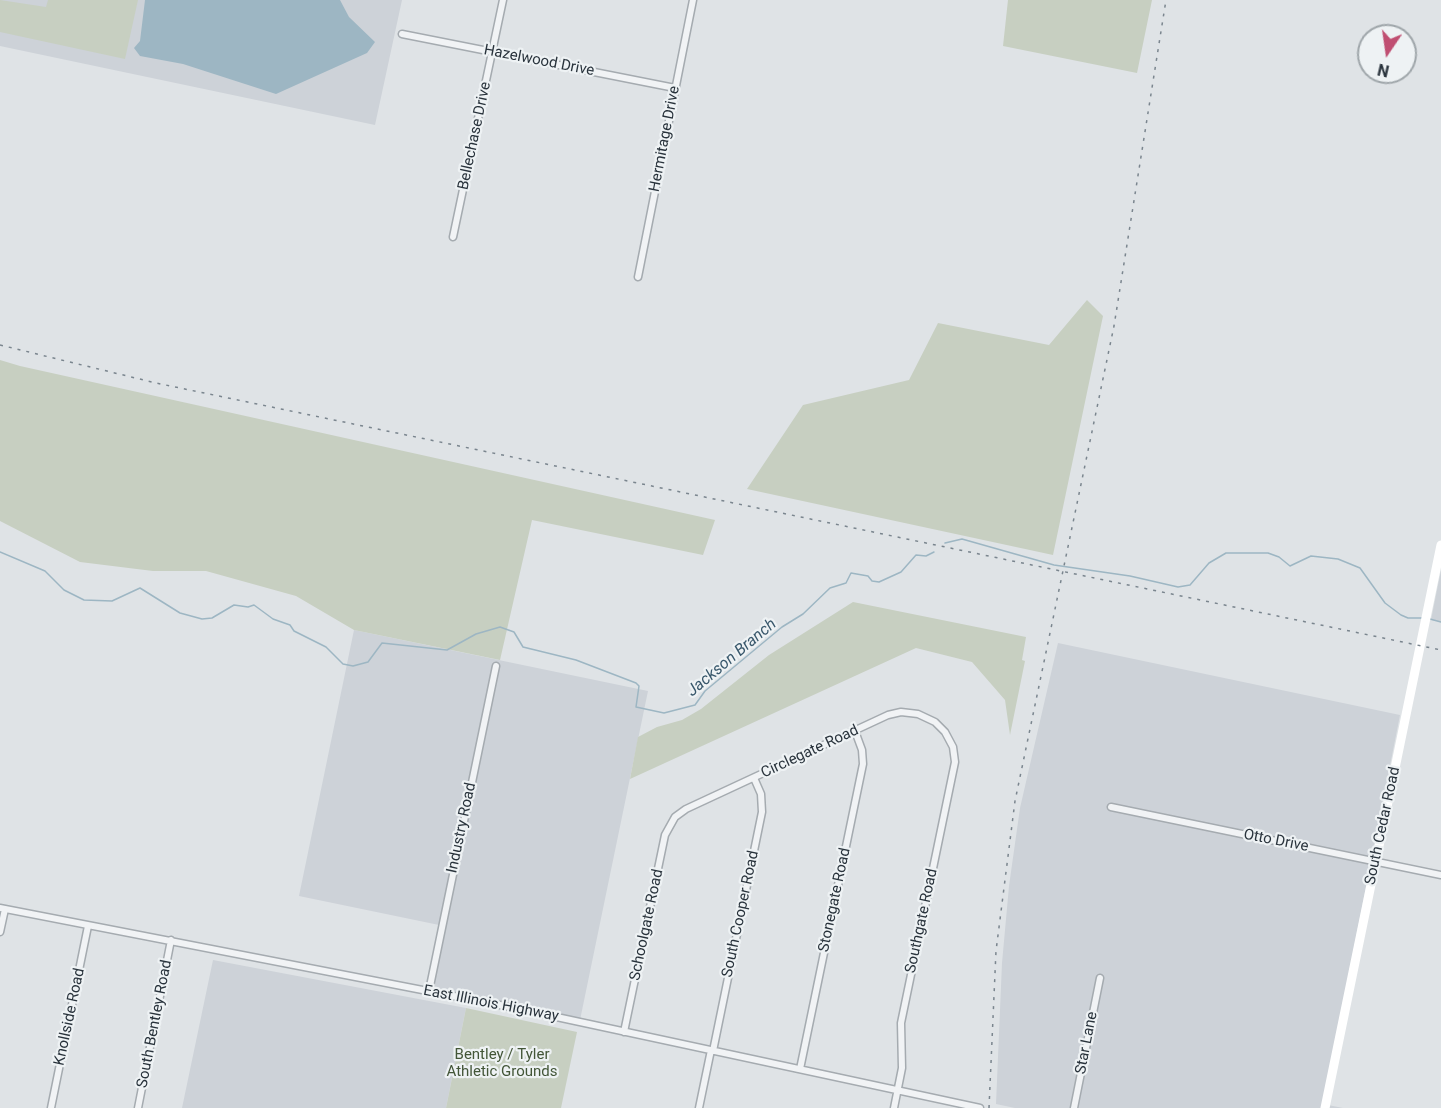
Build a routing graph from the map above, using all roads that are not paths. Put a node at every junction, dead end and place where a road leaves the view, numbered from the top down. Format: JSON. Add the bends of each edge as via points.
{"nodes":[{"id":1,"x":503,"y":0,"type":"edge"},
{"id":2,"x":693,"y":0,"type":"edge"},
{"id":3,"x":402,"y":34,"type":"dead end"},
{"id":4,"x":492,"y":52,"type":"junction"},
{"id":5,"x":675,"y":88,"type":"junction"},
{"id":6,"x":453,"y":237,"type":"dead end"},
{"id":7,"x":638,"y":277,"type":"dead end"},
{"id":8,"x":1441,"y":545,"type":"edge"},
{"id":9,"x":496,"y":666,"type":"dead end"},
{"id":10,"x":855,"y":731,"type":"junction"},
{"id":11,"x":947,"y":735,"type":"joint"},
{"id":12,"x":754,"y":778,"type":"junction"},
{"id":13,"x":1111,"y":807,"type":"dead end"},
{"id":14,"x":673,"y":819,"type":"joint"},
{"id":15,"x":1376,"y":862,"type":"junction"},
{"id":16,"x":1441,"y":875,"type":"edge"},
{"id":17,"x":2,"y":908,"type":"edge"},
{"id":18,"x":88,"y":926,"type":"junction"},
{"id":19,"x":0,"y":932,"type":"edge"},
{"id":20,"x":171,"y":940,"type":"junction"},
{"id":21,"x":1100,"y":978,"type":"dead end"},
{"id":22,"x":429,"y":991,"type":"junction"},
{"id":23,"x":624,"y":1032,"type":"junction"},
{"id":24,"x":712,"y":1050,"type":"junction"},
{"id":25,"x":800,"y":1069,"type":"junction"},
{"id":26,"x":898,"y":1090,"type":"junction"},
{"id":27,"x":51,"y":1108,"type":"edge"},
{"id":28,"x":138,"y":1108,"type":"edge"},
{"id":29,"x":699,"y":1108,"type":"edge"},
{"id":30,"x":894,"y":1108,"type":"edge"},
{"id":31,"x":980,"y":1108,"type":"edge"},
{"id":32,"x":1074,"y":1108,"type":"edge"},
{"id":33,"x":1325,"y":1108,"type":"edge"}],
"edges":[{"from":1,"to":4,"type":"street","name":"Bellechase Drive"},
{"from":2,"to":5,"type":"street","name":"Hermitage Drive"},
{"from":3,"to":4,"type":"street","name":"Hazelwood Drive"},
{"from":4,"to":5,"type":"street","name":"Hazelwood Drive"},
{"from":4,"to":6,"type":"street","name":"Bellechase Drive"},
{"from":5,"to":7,"type":"street","name":"Hermitage Drive"},
{"from":8,"to":15,"type":"main road","name":"South Cedar Road"},
{"from":9,"to":22,"type":"street","name":"Industry Road"},
{"from":10,"to":11,"type":"street","name":"Circlegate Road","via":[[888,715],[907,712],[930,718]]},
{"from":10,"to":12,"type":"street","name":"Circlegate Road"},
{"from":10,"to":25,"type":"street","name":"Stonegate Road","via":[[862,764]]},
{"from":11,"to":26,"type":"street","name":"Southgate Road","via":[[954,752],[954,768],[901,1023],[902,1068]]},
{"from":12,"to":14,"type":"street","name":"Circlegate Road","via":[[686,809]]},
{"from":12,"to":24,"type":"street","name":"South Cooper Road","via":[[761,794],[762,812]]},
{"from":13,"to":15,"type":"street","name":"Otto Drive"},
{"from":14,"to":23,"type":"street","name":"Schoolgate Road","via":[[665,835]]},
{"from":15,"to":16,"type":"street","name":"Otto Drive"},
{"from":15,"to":33,"type":"main road","name":"South Cedar Road"},
{"from":17,"to":18,"type":"street","name":"East Illinois Highway"},
{"from":17,"to":19,"type":"street"},
{"from":18,"to":20,"type":"street","name":"East Illinois Highway"},
{"from":18,"to":27,"type":"street","name":"Knollside Road"},
{"from":20,"to":22,"type":"street","name":"East Illinois Highway"},
{"from":20,"to":28,"type":"street","name":"South Bentley Road"},
{"from":21,"to":32,"type":"street","name":"Star Lane"},
{"from":22,"to":23,"type":"street","name":"East Illinois Highway"},
{"from":23,"to":24,"type":"street","name":"East Illinois Highway"},
{"from":24,"to":25,"type":"street","name":"East Illinois Highway"},
{"from":24,"to":29,"type":"street","name":"South Cooper Road"},
{"from":25,"to":26,"type":"street","name":"East Illinois Highway"},
{"from":26,"to":30,"type":"street","name":"Southgate Road"},
{"from":26,"to":31,"type":"street","name":"East Illinois Highway"}]}
